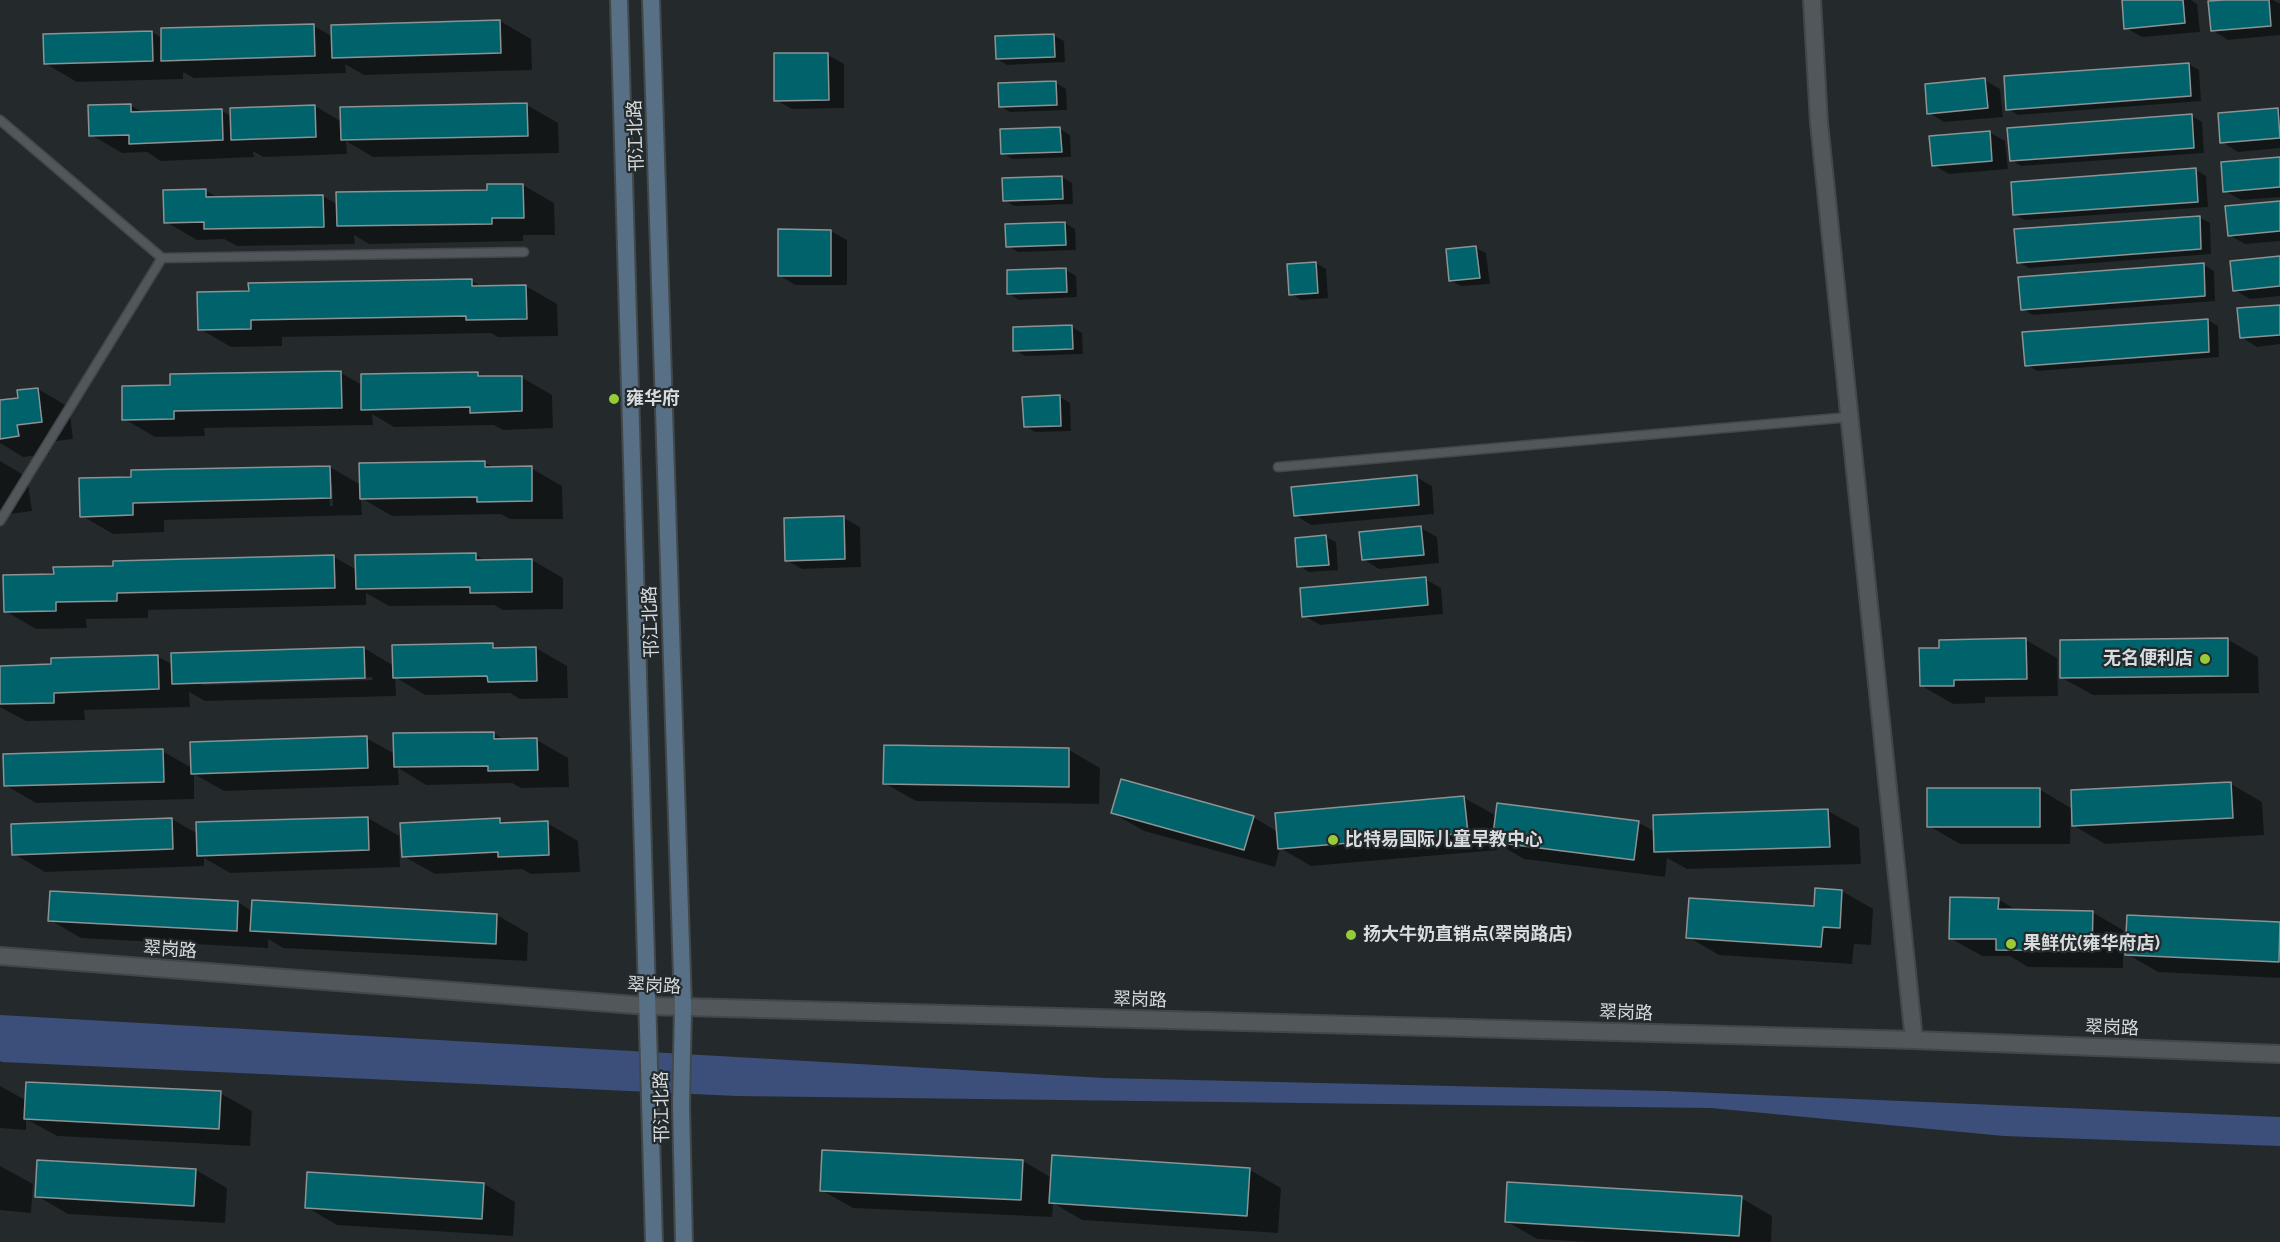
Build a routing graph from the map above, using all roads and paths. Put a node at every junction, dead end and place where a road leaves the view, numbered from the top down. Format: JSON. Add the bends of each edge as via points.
{"nodes":[{"id":1,"x":619,"y":0,"type":"edge"},
{"id":2,"x":651,"y":0,"type":"edge"},
{"id":3,"x":1812,"y":0,"type":"edge"},
{"id":4,"x":0,"y":120,"type":"edge"},
{"id":5,"x":524,"y":252,"type":"dead end"},
{"id":6,"x":162,"y":258,"type":"junction"},
{"id":7,"x":1850,"y":417,"type":"junction"},
{"id":8,"x":1278,"y":467,"type":"dead end"},
{"id":9,"x":0,"y":520,"type":"edge"},
{"id":10,"x":0,"y":956,"type":"edge"},
{"id":11,"x":648,"y":1006,"type":"junction"},
{"id":12,"x":683,"y":1007,"type":"junction"},
{"id":13,"x":1914,"y":1040,"type":"junction"},
{"id":14,"x":2280,"y":1054,"type":"edge"},
{"id":15,"x":654,"y":1242,"type":"edge"},
{"id":16,"x":684,"y":1242,"type":"edge"}],
"edges":[{"from":1,"to":11,"type":"main road","name":"邗江北路"},
{"from":2,"to":12,"type":"main road","name":"邗江北路"},
{"from":3,"to":7,"type":"street","via":[[1820,123]]},
{"from":4,"to":6,"type":"lane"},
{"from":5,"to":6,"type":"lane"},
{"from":6,"to":9,"type":"lane"},
{"from":7,"to":8,"type":"lane"},
{"from":7,"to":13,"type":"street"},
{"from":10,"to":11,"type":"street","name":"翠岗路"},
{"from":11,"to":12,"type":"street","name":"翠岗路"},
{"from":11,"to":15,"type":"main road","name":"邗江北路"},
{"from":12,"to":13,"type":"street","name":"翠岗路"},
{"from":12,"to":16,"type":"main road","name":"邗江北路"},
{"from":13,"to":14,"type":"street","name":"翠岗路"}]}
